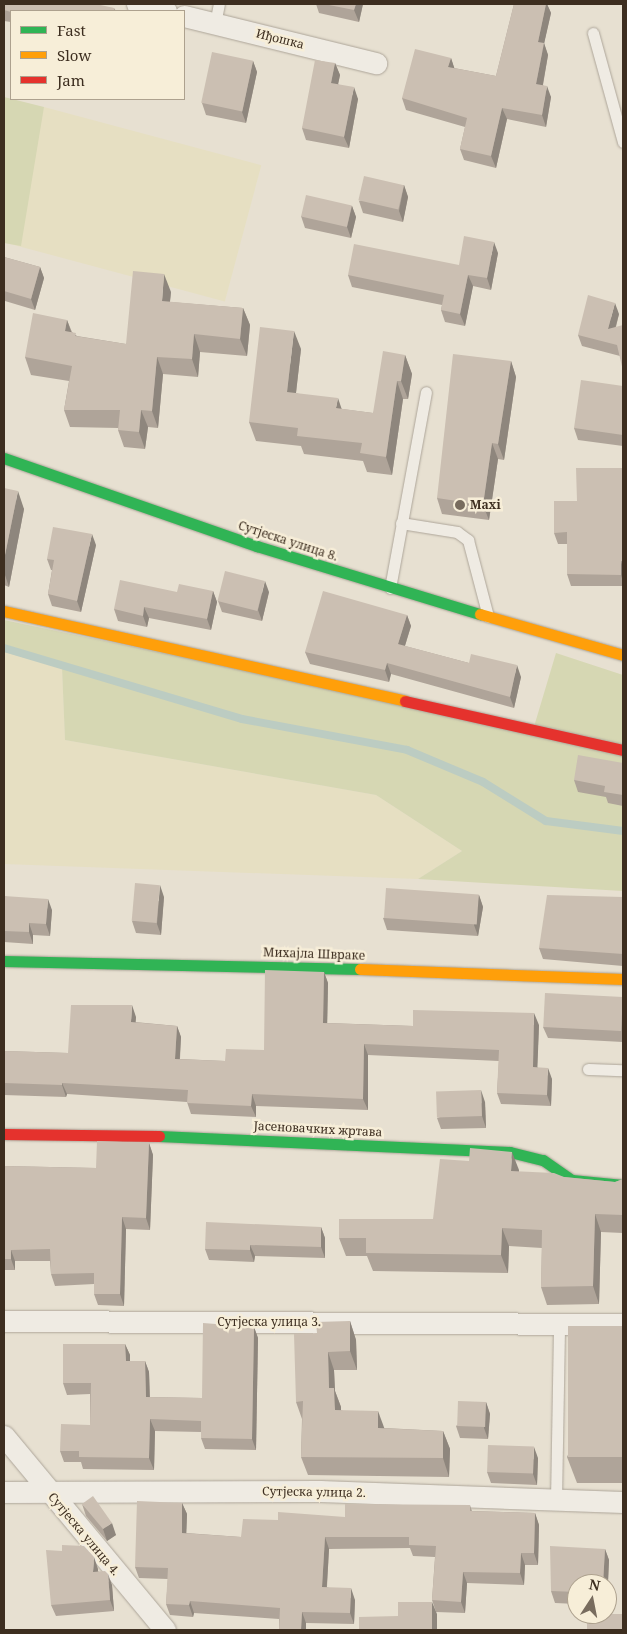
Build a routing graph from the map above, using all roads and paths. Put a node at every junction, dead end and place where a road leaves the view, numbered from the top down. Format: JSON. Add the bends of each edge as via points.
{"nodes":[{"id":1,"x":137,"y":4,"type":"edge"},
{"id":2,"x":162,"y":10,"type":"edge"},
{"id":3,"x":217,"y":14,"type":"edge"},
{"id":4,"x":185,"y":16,"type":"edge"},
{"id":5,"x":593,"y":34,"type":"dead end"},
{"id":6,"x":376,"y":63,"type":"dead end"},
{"id":7,"x":623,"y":142,"type":"edge"},
{"id":8,"x":426,"y":392,"type":"dead end"},
{"id":9,"x":4,"y":458,"type":"edge"},
{"id":10,"x":402,"y":524,"type":"junction"},
{"id":11,"x":390,"y":588,"type":"junction"},
{"id":12,"x":4,"y":611,"type":"edge"},
{"id":13,"x":488,"y":616,"type":"junction"},
{"id":14,"x":567,"y":638,"type":"junction"},
{"id":15,"x":623,"y":642,"type":"edge"},
{"id":16,"x":623,"y":655,"type":"edge"},
{"id":17,"x":623,"y":750,"type":"edge"},
{"id":18,"x":4,"y":961,"type":"edge"},
{"id":19,"x":623,"y":980,"type":"edge"},
{"id":20,"x":588,"y":1069,"type":"dead end"},
{"id":21,"x":623,"y":1070,"type":"edge"},
{"id":22,"x":4,"y":1134,"type":"edge"},
{"id":23,"x":623,"y":1186,"type":"edge"},
{"id":24,"x":4,"y":1321,"type":"edge"},
{"id":25,"x":559,"y":1324,"type":"junction"},
{"id":26,"x":623,"y":1324,"type":"edge"},
{"id":27,"x":4,"y":1436,"type":"edge"},
{"id":28,"x":4,"y":1492,"type":"edge"},
{"id":29,"x":50,"y":1493,"type":"junction"},
{"id":30,"x":556,"y":1500,"type":"junction"},
{"id":31,"x":623,"y":1502,"type":"edge"},
{"id":32,"x":165,"y":1630,"type":"edge"}],
"edges":[{"from":1,"to":2,"type":"street"},
{"from":3,"to":4,"type":"street","name":"Иђошка"},
{"from":3,"to":6,"type":"street","name":"Иђошка"},
{"from":5,"to":7,"type":"lane"},
{"from":8,"to":10,"type":"lane"},
{"from":9,"to":11,"type":"street","name":"Сутјеска улица 8."},
{"from":10,"to":11,"type":"lane"},
{"from":10,"to":13,"type":"lane","via":[[457,532],[468,540]]},
{"from":11,"to":13,"type":"street","name":"Сутјеска улица 8."},
{"from":12,"to":17,"type":"street"},
{"from":13,"to":14,"type":"street","name":"Сутјеска улица 8."},
{"from":14,"to":15,"type":"street","name":"Сутјеска улица 8."},
{"from":14,"to":16,"type":"street","name":"Сутјеска улица 8."},
{"from":18,"to":19,"type":"street","name":"Михајла Швраке","via":[[317,967]]},
{"from":20,"to":21,"type":"lane"},
{"from":22,"to":23,"type":"street","name":"Јасеновачких жртава","via":[[193,1137],[510,1152],[543,1160],[572,1180]]},
{"from":24,"to":25,"type":"street","name":"Сутјеска улица 3."},
{"from":25,"to":26,"type":"street","name":"Сутјеска улица 3."},
{"from":25,"to":30,"type":"lane"},
{"from":27,"to":29,"type":"street","name":"Сутјеска улица 4."},
{"from":28,"to":29,"type":"street","name":"Сутјеска улица 2."},
{"from":29,"to":30,"type":"street","name":"Сутјеска улица 2.","via":[[320,1491]]},
{"from":29,"to":32,"type":"street","name":"Сутјеска улица 4."},
{"from":30,"to":31,"type":"street","name":"Сутјеска улица 2."}]}
